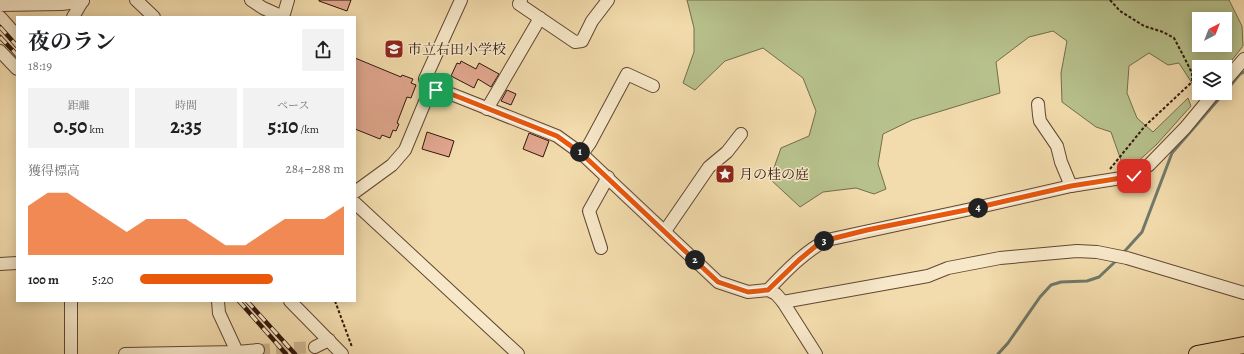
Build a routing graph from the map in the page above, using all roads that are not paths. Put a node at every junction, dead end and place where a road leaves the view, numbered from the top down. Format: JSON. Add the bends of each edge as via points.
{"nodes":[{"id":1,"x":83,"y":0,"type":"edge"},
{"id":2,"x":136,"y":0,"type":"edge"},
{"id":3,"x":251,"y":0,"type":"edge"},
{"id":4,"x":288,"y":0,"type":"edge"},
{"id":5,"x":461,"y":0,"type":"edge"},
{"id":6,"x":521,"y":0,"type":"edge"},
{"id":7,"x":608,"y":0,"type":"edge"},
{"id":8,"x":0,"y":5,"type":"edge"},
{"id":9,"x":74,"y":16,"type":"edge"},
{"id":10,"x":153,"y":16,"type":"edge"},
{"id":11,"x":281,"y":16,"type":"edge"},
{"id":12,"x":283,"y":16,"type":"edge"},
{"id":13,"x":0,"y":17,"type":"edge"},
{"id":14,"x":540,"y":18,"type":"junction"},
{"id":15,"x":16,"y":35,"type":"edge"},
{"id":16,"x":0,"y":50,"type":"edge"},
{"id":17,"x":1244,"y":59,"type":"edge"},
{"id":18,"x":16,"y":68,"type":"edge"},
{"id":19,"x":1232,"y":73,"type":"edge"},
{"id":20,"x":654,"y":86,"type":"dead end"},
{"id":21,"x":432,"y":92,"type":"junction"},
{"id":22,"x":1208,"y":100,"type":"edge"},
{"id":23,"x":1038,"y":104,"type":"dead end"},
{"id":24,"x":487,"y":109,"type":"junction"},
{"id":25,"x":741,"y":134,"type":"dead end"},
{"id":26,"x":582,"y":154,"type":"junction"},
{"id":27,"x":608,"y":177,"type":"junction"},
{"id":28,"x":1071,"y":186,"type":"junction"},
{"id":29,"x":356,"y":191,"type":"edge"},
{"id":30,"x":356,"y":204,"type":"edge"},
{"id":31,"x":665,"y":231,"type":"junction"},
{"id":32,"x":601,"y":248,"type":"dead end"},
{"id":33,"x":16,"y":263,"type":"edge"},
{"id":34,"x":0,"y":264,"type":"edge"},
{"id":35,"x":768,"y":290,"type":"junction"},
{"id":36,"x":1244,"y":293,"type":"edge"},
{"id":37,"x":71,"y":302,"type":"edge"},
{"id":38,"x":218,"y":302,"type":"edge"},
{"id":39,"x":291,"y":302,"type":"edge"},
{"id":40,"x":783,"y":302,"type":"junction"},
{"id":41,"x":329,"y":340,"type":"junction"},
{"id":42,"x":1244,"y":345,"type":"edge"},
{"id":43,"x":315,"y":347,"type":"tunnel mouth"},
{"id":44,"x":258,"y":350,"type":"dead end"},
{"id":45,"x":347,"y":351,"type":"edge"},
{"id":46,"x":238,"y":353,"type":"edge"},
{"id":47,"x":71,"y":354,"type":"edge"},
{"id":48,"x":125,"y":354,"type":"edge"},
{"id":49,"x":518,"y":354,"type":"edge"},
{"id":50,"x":816,"y":354,"type":"edge"},
{"id":51,"x":1197,"y":354,"type":"edge"}],
"edges":[{"from":1,"to":8,"type":"street","via":[[62,4]]},
{"from":1,"to":9,"type":"street"},
{"from":2,"to":10,"type":"street"},
{"from":3,"to":11,"type":"street"},
{"from":4,"to":12,"type":"street"},
{"from":5,"to":21,"type":"street","via":[[426,79]]},
{"from":6,"to":14,"type":"street","via":[[519,4]]},
{"from":7,"to":14,"type":"street","via":[[592,21],[582,41],[575,42]]},
{"from":13,"to":15,"type":"street"},
{"from":14,"to":24,"type":"street"},
{"from":16,"to":18,"type":"street"},
{"from":17,"to":19,"type":"street"},
{"from":20,"to":26,"type":"street","via":[[627,74]]},
{"from":21,"to":24,"type":"street","via":[[441,90]]},
{"from":21,"to":29,"type":"street","via":[[420,112],[405,150],[392,166]]},
{"from":22,"to":28,"type":"street","via":[[1186,128],[1149,165],[1134,176]]},
{"from":23,"to":28,"type":"street","via":[[1040,121],[1057,146]]},
{"from":24,"to":26,"type":"street","via":[[557,136]]},
{"from":25,"to":31,"type":"street","via":[[727,152],[709,167]]},
{"from":26,"to":27,"type":"street"},
{"from":27,"to":31,"type":"street"},
{"from":27,"to":32,"type":"street","via":[[589,211]]},
{"from":28,"to":35,"type":"street","via":[[827,240],[799,260]]},
{"from":30,"to":49,"type":"street"},
{"from":31,"to":35,"type":"street","via":[[718,282],[748,292]]},
{"from":33,"to":34,"type":"street"},
{"from":35,"to":40,"type":"street"},
{"from":36,"to":40,"type":"street","via":[[1127,258],[1077,251],[1000,258],[948,268],[928,276]]},
{"from":37,"to":47,"type":"street"},
{"from":38,"to":46,"type":"street","via":[[219,313]]},
{"from":39,"to":41,"type":"street"},
{"from":40,"to":50,"type":"street"},
{"from":41,"to":43,"type":"street"},
{"from":41,"to":45,"type":"street"},
{"from":42,"to":51,"type":"main road"},
{"from":44,"to":46,"type":"street"},
{"from":46,"to":48,"type":"street"}]}
